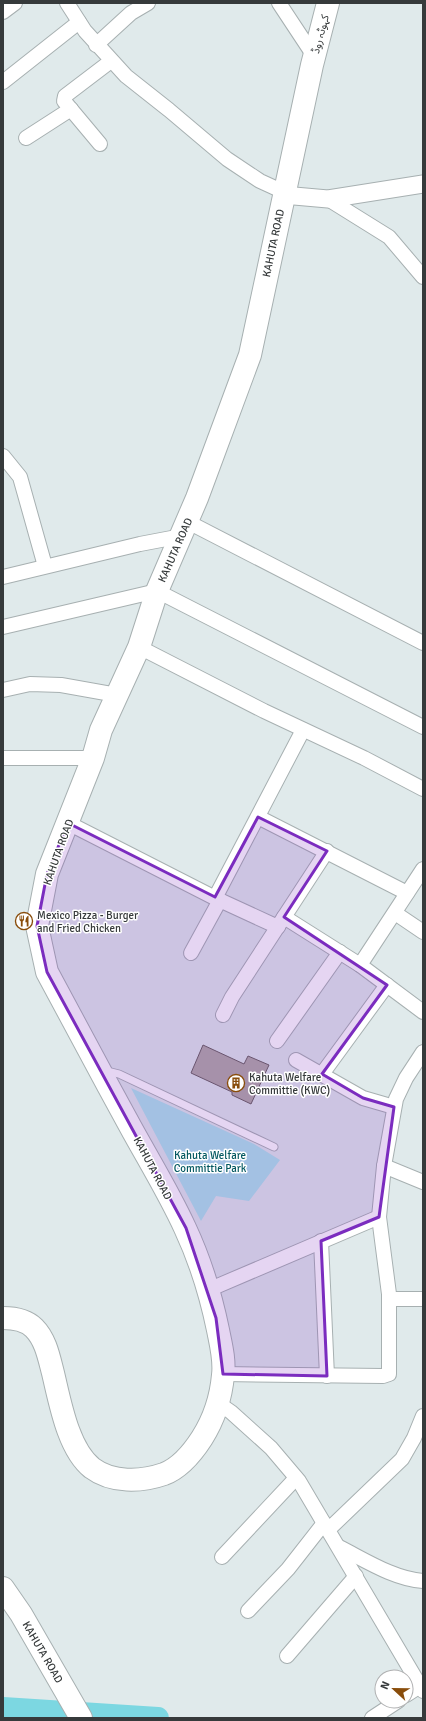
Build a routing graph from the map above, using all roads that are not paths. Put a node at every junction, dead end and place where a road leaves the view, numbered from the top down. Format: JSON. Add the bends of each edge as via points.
{"nodes":[{"id":1,"x":15,"y":3,"type":"edge"},
{"id":2,"x":67,"y":3,"type":"edge"},
{"id":3,"x":148,"y":3,"type":"edge"},
{"id":4,"x":279,"y":3,"type":"edge"},
{"id":5,"x":328,"y":3,"type":"edge"},
{"id":6,"x":3,"y":12,"type":"edge"},
{"id":7,"x":79,"y":22,"type":"junction"},
{"id":8,"x":96,"y":45,"type":"junction"},
{"id":9,"x":313,"y":61,"type":"junction"},
{"id":10,"x":111,"y":62,"type":"junction"},
{"id":11,"x":3,"y":82,"type":"edge"},
{"id":12,"x":70,"y":108,"type":"junction"},
{"id":13,"x":26,"y":138,"type":"dead end"},
{"id":14,"x":100,"y":144,"type":"dead end"},
{"id":15,"x":423,"y":184,"type":"edge"},
{"id":16,"x":284,"y":193,"type":"junction"},
{"id":17,"x":328,"y":199,"type":"junction"},
{"id":18,"x":423,"y":277,"type":"edge"},
{"id":19,"x":3,"y":456,"type":"edge"},
{"id":20,"x":185,"y":529,"type":"junction"},
{"id":21,"x":45,"y":566,"type":"junction"},
{"id":22,"x":3,"y":577,"type":"edge"},
{"id":23,"x":156,"y":591,"type":"junction"},
{"id":24,"x":3,"y":627,"type":"edge"},
{"id":25,"x":423,"y":643,"type":"edge"},
{"id":26,"x":139,"y":647,"type":"junction"},
{"id":27,"x":3,"y":690,"type":"edge"},
{"id":28,"x":117,"y":695,"type":"junction"},
{"id":29,"x":423,"y":727,"type":"edge"},
{"id":30,"x":303,"y":730,"type":"junction"},
{"id":31,"x":3,"y":758,"type":"edge"},
{"id":32,"x":93,"y":758,"type":"junction"},
{"id":33,"x":423,"y":789,"type":"edge"},
{"id":34,"x":258,"y":817,"type":"junction"},
{"id":35,"x":68,"y":823,"type":"junction"},
{"id":36,"x":327,"y":852,"type":"junction"},
{"id":37,"x":423,"y":869,"type":"edge"},
{"id":38,"x":407,"y":893,"type":"junction"},
{"id":39,"x":217,"y":899,"type":"junction"},
{"id":40,"x":395,"y":913,"type":"junction"},
{"id":41,"x":281,"y":922,"type":"junction"},
{"id":42,"x":423,"y":932,"type":"edge"},
{"id":43,"x":340,"y":952,"type":"junction"},
{"id":44,"x":191,"y":953,"type":"dead end"},
{"id":45,"x":360,"y":965,"type":"junction"},
{"id":46,"x":387,"y":985,"type":"junction"},
{"id":47,"x":423,"y":1012,"type":"edge"},
{"id":48,"x":223,"y":1015,"type":"dead end"},
{"id":49,"x":277,"y":1041,"type":"dead end"},
{"id":50,"x":423,"y":1052,"type":"edge"},
{"id":51,"x":296,"y":1060,"type":"dead end"},
{"id":52,"x":322,"y":1074,"type":"junction"},
{"id":53,"x":102,"y":1075,"type":"junction"},
{"id":54,"x":394,"y":1107,"type":"junction"},
{"id":55,"x":274,"y":1147,"type":"dead end"},
{"id":56,"x":384,"y":1166,"type":"junction"},
{"id":57,"x":423,"y":1182,"type":"edge"},
{"id":58,"x":379,"y":1217,"type":"junction"},
{"id":59,"x":322,"y":1241,"type":"junction"},
{"id":60,"x":208,"y":1290,"type":"junction"},
{"id":61,"x":389,"y":1299,"type":"junction"},
{"id":62,"x":423,"y":1299,"type":"edge"},
{"id":63,"x":3,"y":1318,"type":"edge"},
{"id":64,"x":223,"y":1374,"type":"junction"},
{"id":65,"x":327,"y":1376,"type":"junction"},
{"id":66,"x":218,"y":1403,"type":"junction"},
{"id":67,"x":423,"y":1416,"type":"edge"},
{"id":68,"x":296,"y":1478,"type":"junction"},
{"id":69,"x":326,"y":1527,"type":"junction"},
{"id":70,"x":339,"y":1547,"type":"junction"},
{"id":71,"x":222,"y":1557,"type":"dead end"},
{"id":72,"x":356,"y":1576,"type":"junction"},
{"id":73,"x":423,"y":1581,"type":"edge"},
{"id":74,"x":3,"y":1588,"type":"edge"},
{"id":75,"x":248,"y":1611,"type":"dead end"},
{"id":76,"x":287,"y":1656,"type":"dead end"},
{"id":77,"x":422,"y":1689,"type":"edge"},
{"id":78,"x":386,"y":1709,"type":"edge"},
{"id":79,"x":81,"y":1718,"type":"edge"},
{"id":80,"x":372,"y":1718,"type":"edge"}],
"edges":[{"from":1,"to":6,"type":"street"},
{"from":2,"to":7,"type":"street"},
{"from":3,"to":8,"type":"street","via":[[132,12]]},
{"from":4,"to":9,"type":"street"},
{"from":5,"to":9,"type":"highway","name":"کہوٹہ روڈ"},
{"from":7,"to":8,"type":"street"},
{"from":7,"to":11,"type":"street"},
{"from":8,"to":10,"type":"street"},
{"from":9,"to":16,"type":"highway","name":"KAHUTA ROAD"},
{"from":10,"to":12,"type":"street","via":[[65,96],[64,101]]},
{"from":10,"to":16,"type":"street","via":[[227,159]]},
{"from":12,"to":13,"type":"street"},
{"from":12,"to":14,"type":"street"},
{"from":15,"to":17,"type":"street"},
{"from":16,"to":17,"type":"street"},
{"from":16,"to":20,"type":"highway","name":"KAHUTA ROAD","via":[[250,355]]},
{"from":17,"to":18,"type":"street","via":[[390,237]]},
{"from":19,"to":21,"type":"street","via":[[20,477]]},
{"from":20,"to":21,"type":"street","via":[[140,544]]},
{"from":20,"to":23,"type":"highway","name":"KAHUTA ROAD"},
{"from":20,"to":25,"type":"street"},
{"from":21,"to":22,"type":"street"},
{"from":23,"to":24,"type":"street"},
{"from":23,"to":26,"type":"highway","name":"KAHUTA ROAD"},
{"from":23,"to":29,"type":"street"},
{"from":26,"to":28,"type":"highway","name":"KAHUTA ROAD"},
{"from":26,"to":30,"type":"street"},
{"from":27,"to":28,"type":"street","via":[[30,684],[61,685]]},
{"from":28,"to":32,"type":"highway","name":"KAHUTA ROAD","via":[[101,730]]},
{"from":30,"to":33,"type":"street"},
{"from":30,"to":34,"type":"street"},
{"from":31,"to":32,"type":"street"},
{"from":32,"to":35,"type":"highway","name":"KAHUTA ROAD"},
{"from":34,"to":36,"type":"street"},
{"from":34,"to":39,"type":"street"},
{"from":35,"to":39,"type":"street"},
{"from":35,"to":53,"type":"highway","name":"KAHUTA ROAD","via":[[47,874],[37,926],[47,972]]},
{"from":36,"to":38,"type":"street"},
{"from":36,"to":41,"type":"street"},
{"from":37,"to":38,"type":"street"},
{"from":38,"to":40,"type":"street"},
{"from":39,"to":41,"type":"street"},
{"from":39,"to":44,"type":"street"},
{"from":40,"to":42,"type":"street"},
{"from":40,"to":45,"type":"street"},
{"from":41,"to":43,"type":"street"},
{"from":41,"to":48,"type":"street"},
{"from":43,"to":45,"type":"street"},
{"from":43,"to":49,"type":"street"},
{"from":45,"to":46,"type":"street"},
{"from":46,"to":47,"type":"street"},
{"from":46,"to":52,"type":"street"},
{"from":50,"to":54,"type":"street","via":[[406,1078]]},
{"from":51,"to":52,"type":"street"},
{"from":52,"to":54,"type":"street","via":[[363,1098]]},
{"from":53,"to":55,"type":"lane","via":[[110,1072],[119,1074]]},
{"from":53,"to":60,"type":"highway","name":"KAHUTA ROAD","via":[[186,1228]]},
{"from":54,"to":56,"type":"street"},
{"from":56,"to":57,"type":"street"},
{"from":56,"to":58,"type":"street"},
{"from":58,"to":59,"type":"street"},
{"from":58,"to":61,"type":"street"},
{"from":59,"to":60,"type":"street"},
{"from":59,"to":65,"type":"street"},
{"from":60,"to":64,"type":"highway","name":"KAHUTA ROAD","via":[[222,1351]]},
{"from":61,"to":62,"type":"street"},
{"from":61,"to":65,"type":"street","via":[[389,1374]]},
{"from":63,"to":66,"type":"highway","name":"KAHUTA ROAD","via":[[23,1321],[33,1327],[42,1339],[69,1432],[80,1454],[92,1468],[109,1477],[136,1480],[150,1478],[166,1473],[181,1463],[200,1442]]},
{"from":64,"to":65,"type":"street"},
{"from":64,"to":66,"type":"highway","name":"KAHUTA ROAD"},
{"from":66,"to":68,"type":"street","via":[[271,1448]]},
{"from":67,"to":69,"type":"street","via":[[402,1459]]},
{"from":68,"to":69,"type":"street"},
{"from":68,"to":71,"type":"street"},
{"from":69,"to":70,"type":"street"},
{"from":69,"to":75,"type":"street"},
{"from":70,"to":72,"type":"street"},
{"from":70,"to":73,"type":"street","via":[[389,1572]]},
{"from":72,"to":76,"type":"street"},
{"from":72,"to":77,"type":"street"},
{"from":74,"to":79,"type":"highway","name":"KAHUTA ROAD"},
{"from":78,"to":80,"type":"street"}]}
